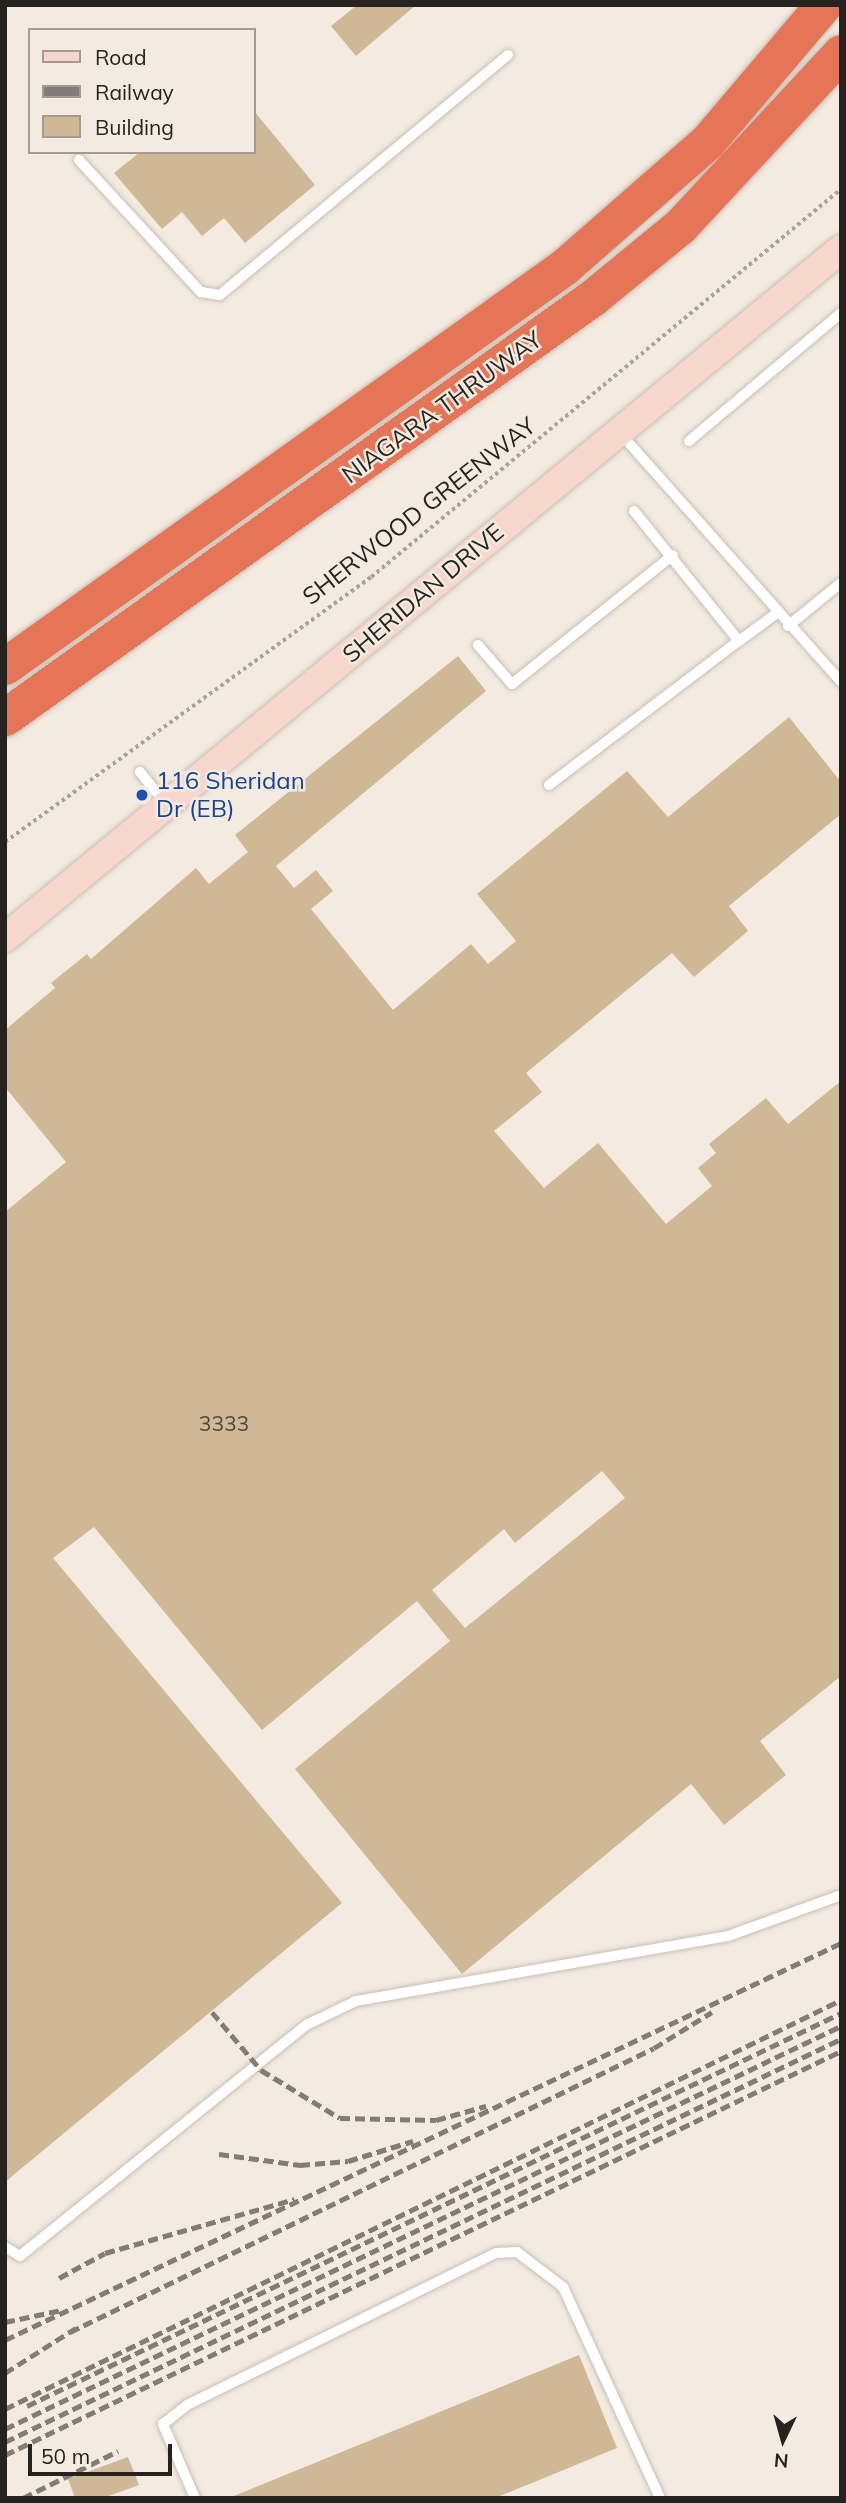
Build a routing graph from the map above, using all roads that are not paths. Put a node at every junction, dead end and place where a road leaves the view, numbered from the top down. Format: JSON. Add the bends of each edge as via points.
{"nodes":[{"id":1,"x":823,"y":5,"type":"edge"},
{"id":2,"x":841,"y":53,"type":"edge"},
{"id":3,"x":508,"y":55,"type":"dead end"},
{"id":4,"x":79,"y":160,"type":"dead end"},
{"id":5,"x":841,"y":249,"type":"edge"},
{"id":6,"x":841,"y":313,"type":"edge"},
{"id":7,"x":618,"y":431,"type":"junction"},
{"id":8,"x":689,"y":441,"type":"dead end"},
{"id":9,"x":634,"y":511,"type":"dead end"},
{"id":10,"x":673,"y":555,"type":"junction"},
{"id":11,"x":839,"y":586,"type":"edge"},
{"id":12,"x":777,"y":613,"type":"junction"},
{"id":13,"x":788,"y":626,"type":"junction"},
{"id":14,"x":739,"y":641,"type":"junction"},
{"id":15,"x":478,"y":645,"type":"dead end"},
{"id":16,"x":5,"y":666,"type":"edge"},
{"id":17,"x":841,"y":682,"type":"edge"},
{"id":18,"x":5,"y":716,"type":"edge"},
{"id":19,"x":140,"y":772,"type":"dead end"},
{"id":20,"x":549,"y":785,"type":"dead end"},
{"id":21,"x":166,"y":805,"type":"junction"},
{"id":22,"x":8,"y":930,"type":"edge"},
{"id":23,"x":841,"y":1895,"type":"edge"},
{"id":24,"x":5,"y":2247,"type":"edge"},
{"id":25,"x":195,"y":2498,"type":"edge"},
{"id":26,"x":660,"y":2498,"type":"edge"}],
"edges":[{"from":1,"to":16,"type":"highway","name":"NIAGARA THRUWAY","via":[[706,142],[564,267]]},
{"from":2,"to":18,"type":"highway","name":"NIAGARA THRUWAY","via":[[680,226],[592,298]]},
{"from":3,"to":4,"type":"lane","via":[[220,295],[201,292]]},
{"from":5,"to":7,"type":"main road","name":"SHERIDAN DRIVE"},
{"from":6,"to":8,"type":"lane"},
{"from":7,"to":12,"type":"lane"},
{"from":7,"to":21,"type":"main road","name":"SHERIDAN DRIVE"},
{"from":9,"to":10,"type":"lane"},
{"from":10,"to":14,"type":"lane"},
{"from":10,"to":15,"type":"lane","via":[[512,684]]},
{"from":11,"to":13,"type":"lane"},
{"from":12,"to":13,"type":"lane"},
{"from":12,"to":14,"type":"lane"},
{"from":13,"to":17,"type":"lane"},
{"from":14,"to":20,"type":"lane"},
{"from":19,"to":21,"type":"lane"},
{"from":21,"to":22,"type":"main road","name":"SHERIDAN DRIVE"},
{"from":23,"to":24,"type":"lane","via":[[727,1936],[356,2001],[308,2024],[20,2256]]},
{"from":25,"to":26,"type":"lane","via":[[163,2424],[187,2405],[496,2253],[517,2252],[563,2287]]}]}
